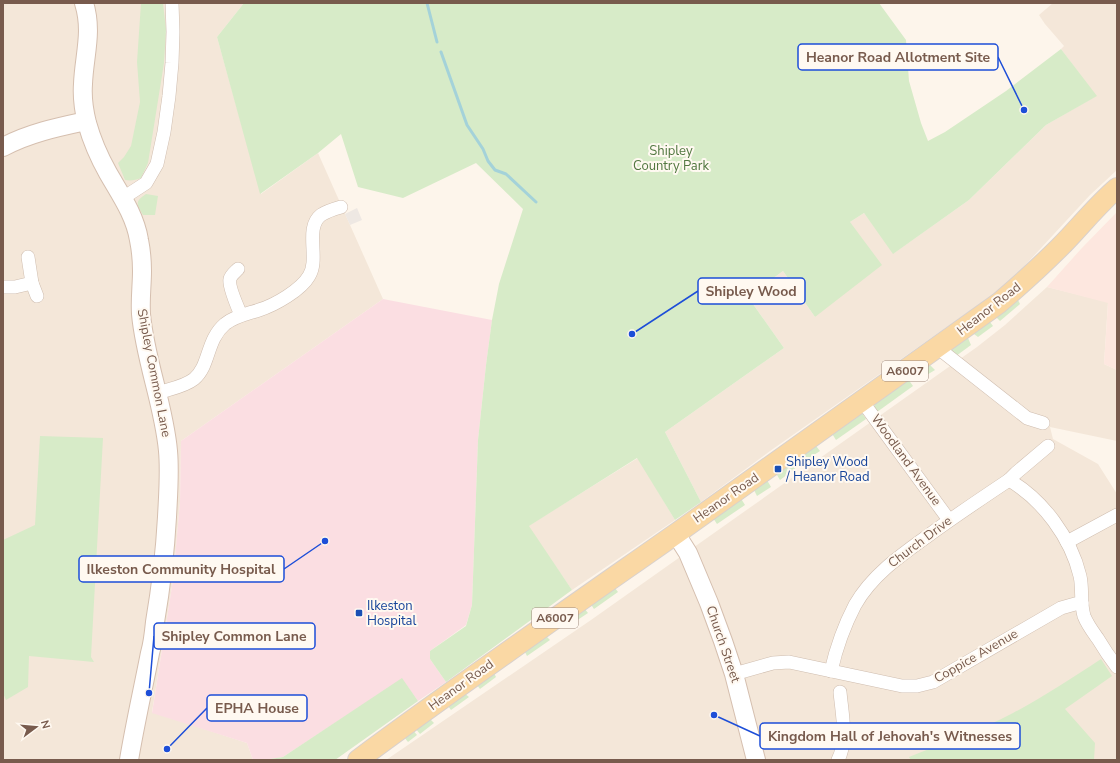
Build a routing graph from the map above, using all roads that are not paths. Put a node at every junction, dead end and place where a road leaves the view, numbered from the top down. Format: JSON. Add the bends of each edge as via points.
{"nodes":[{"id":1,"x":84,"y":3,"type":"edge"},
{"id":2,"x":172,"y":3,"type":"edge"},
{"id":3,"x":86,"y":121,"type":"junction"},
{"id":4,"x":3,"y":147,"type":"edge"},
{"id":5,"x":1117,"y":188,"type":"edge"},
{"id":6,"x":122,"y":198,"type":"junction"},
{"id":7,"x":341,"y":207,"type":"dead end"},
{"id":8,"x":28,"y":257,"type":"dead end"},
{"id":9,"x":238,"y":269,"type":"dead end"},
{"id":10,"x":32,"y":283,"type":"junction"},
{"id":11,"x":3,"y":287,"type":"edge"},
{"id":12,"x":37,"y":296,"type":"dead end"},
{"id":13,"x":241,"y":315,"type":"junction"},
{"id":14,"x":938,"y":348,"type":"junction"},
{"id":15,"x":157,"y":393,"type":"junction"},
{"id":16,"x":862,"y":401,"type":"junction"},
{"id":17,"x":1043,"y":423,"type":"dead end"},
{"id":18,"x":1048,"y":446,"type":"dead end"},
{"id":19,"x":1009,"y":480,"type":"junction"},
{"id":20,"x":1117,"y":515,"type":"edge"},
{"id":21,"x":949,"y":520,"type":"junction"},
{"id":22,"x":676,"y":534,"type":"junction"},
{"id":23,"x":1067,"y":542,"type":"junction"},
{"id":24,"x":1082,"y":603,"type":"junction"},
{"id":25,"x":1117,"y":667,"type":"edge"},
{"id":26,"x":831,"y":671,"type":"junction"},
{"id":27,"x":734,"y":674,"type":"junction"},
{"id":28,"x":840,"y":692,"type":"dead end"},
{"id":29,"x":129,"y":760,"type":"edge"},
{"id":30,"x":358,"y":760,"type":"edge"},
{"id":31,"x":756,"y":760,"type":"edge"},
{"id":32,"x":838,"y":760,"type":"edge"}],
"edges":[{"from":1,"to":3,"type":"street","name":"Shipley Common Lane","via":[[89,28],[82,85]]},
{"from":2,"to":6,"type":"street","via":[[171,76],[157,164],[146,182]]},
{"from":3,"to":4,"type":"street","via":[[25,137]]},
{"from":3,"to":6,"type":"street","name":"Shipley Common Lane","via":[[97,153]]},
{"from":5,"to":14,"type":"main road","name":"Heanor Road","number":"A6007","via":[[1028,278]]},
{"from":6,"to":15,"type":"street","name":"Shipley Common Lane","via":[[139,238],[142,265],[141,312]]},
{"from":7,"to":13,"type":"street","via":[[316,212],[313,262],[311,273],[303,284],[272,305]]},
{"from":8,"to":10,"type":"street"},
{"from":9,"to":13,"type":"street","via":[[230,278],[230,282]]},
{"from":10,"to":11,"type":"street"},
{"from":10,"to":12,"type":"street"},
{"from":13,"to":15,"type":"street","via":[[227,323],[216,334],[202,370],[195,378],[186,384]]},
{"from":14,"to":16,"type":"main road","name":"Heanor Road","number":"A6007"},
{"from":14,"to":17,"type":"street","via":[[1027,418]]},
{"from":15,"to":29,"type":"street","name":"Shipley Common Lane","via":[[168,451],[165,543],[151,650]]},
{"from":16,"to":21,"type":"street","name":"Woodland Avenue"},
{"from":16,"to":22,"type":"main road","name":"Heanor Road","number":"A6007"},
{"from":18,"to":19,"type":"street","name":"Church Drive"},
{"from":19,"to":21,"type":"street","name":"Church Drive"},
{"from":19,"to":23,"type":"street","via":[[1030,494],[1058,527]]},
{"from":20,"to":23,"type":"street"},
{"from":21,"to":26,"type":"street","name":"Church Drive","via":[[897,557],[867,588],[848,619]]},
{"from":22,"to":27,"type":"street","name":"Church Street","via":[[688,553],[709,603]]},
{"from":22,"to":30,"type":"main road","name":"Heanor Road","number":"A6007"},
{"from":23,"to":24,"type":"street","via":[[1080,578]]},
{"from":24,"to":25,"type":"street","via":[[1085,619]]},
{"from":24,"to":26,"type":"street","name":"Coppice Avenue","via":[[1061,608],[933,682],[923,685],[902,686]]},
{"from":26,"to":27,"type":"street","name":"Coppice Avenue","via":[[778,662]]},
{"from":27,"to":31,"type":"street","name":"Church Street"},
{"from":28,"to":32,"type":"street","via":[[844,738]]}]}
